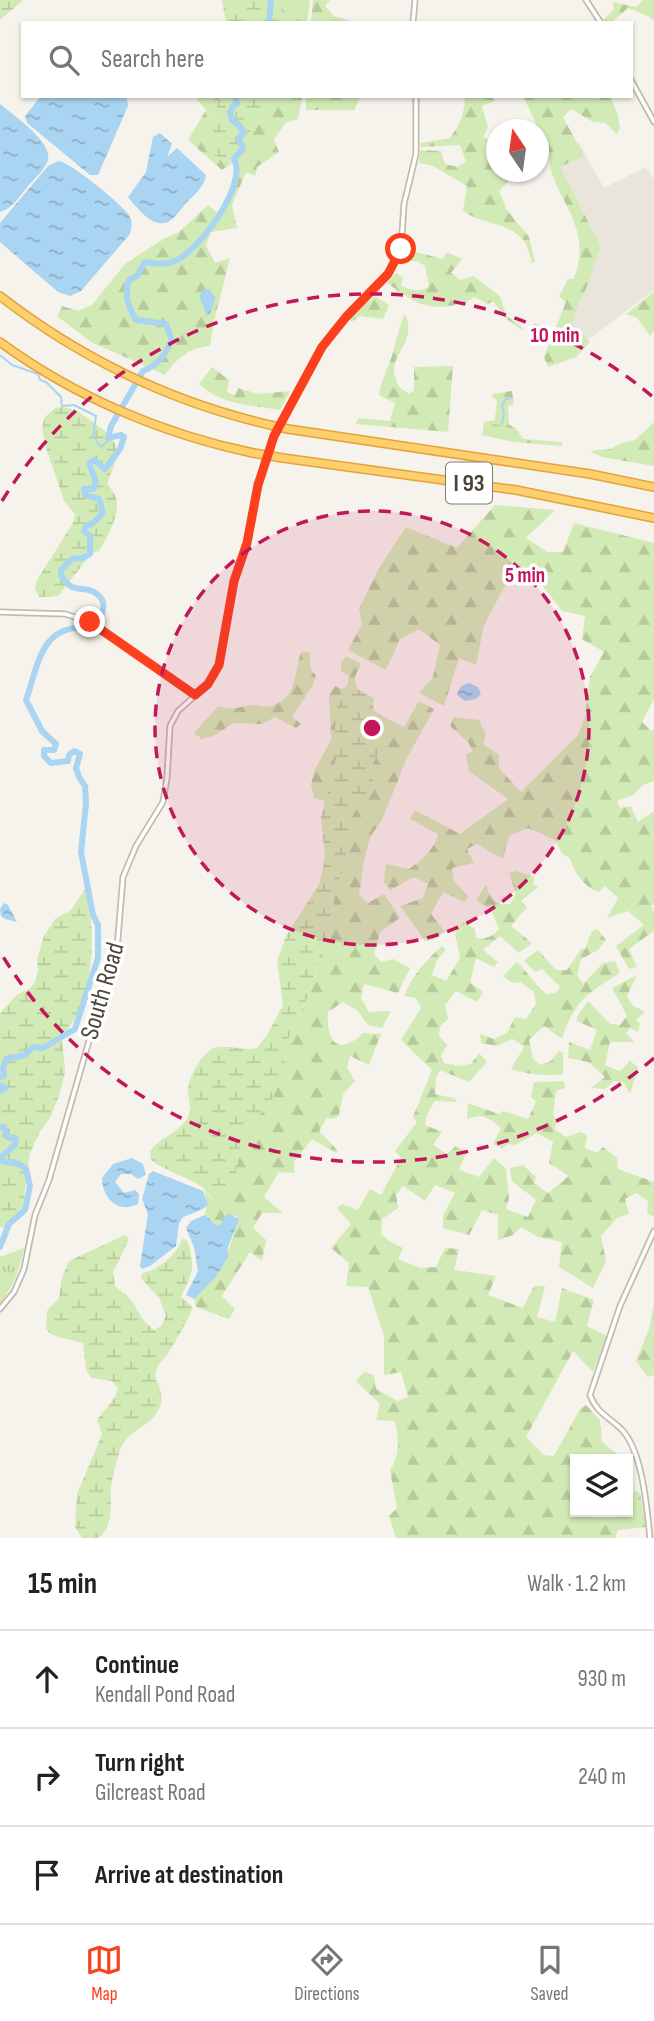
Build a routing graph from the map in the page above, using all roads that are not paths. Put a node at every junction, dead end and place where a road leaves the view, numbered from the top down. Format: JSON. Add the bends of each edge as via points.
{"nodes":[{"id":1,"x":415,"y":0,"type":"edge"},
{"id":2,"x":586,"y":0,"type":"edge"},
{"id":3,"x":413,"y":21,"type":"edge"},
{"id":4,"x":600,"y":21,"type":"edge"},
{"id":5,"x":633,"y":84,"type":"edge"},
{"id":6,"x":416,"y":98,"type":"edge"},
{"id":7,"x":654,"y":122,"type":"edge"},
{"id":8,"x":0,"y":296,"type":"edge"},
{"id":9,"x":0,"y":342,"type":"edge"},
{"id":10,"x":654,"y":487,"type":"edge"},
{"id":11,"x":654,"y":519,"type":"edge"},
{"id":12,"x":0,"y":612,"type":"edge"},
{"id":13,"x":195,"y":695,"type":"junction"},
{"id":14,"x":654,"y":1231,"type":"edge"},
{"id":15,"x":0,"y":1309,"type":"edge"},
{"id":16,"x":650,"y":1538,"type":"edge"}],
"edges":[{"from":1,"to":3,"type":"street"},
{"from":2,"to":4,"type":"street"},
{"from":5,"to":7,"type":"street"},
{"from":6,"to":13,"type":"street","name":"South Road","via":[[416,154],[404,204],[401,249],[388,274],[322,347],[274,436],[234,581],[219,665]]},
{"from":8,"to":10,"type":"highway","number":"I 93","bridge":true,"via":[[59,338],[131,378],[201,406],[288,429]]},
{"from":9,"to":11,"type":"highway","number":"I 93","bridge":true,"via":[[113,408],[188,436],[254,453],[516,490]]},
{"from":12,"to":13,"type":"street","via":[[65,614],[90,622]]},
{"from":13,"to":15,"type":"street","name":"South Road","via":[[170,726],[163,803],[123,877],[116,961],[50,1180],[35,1215],[22,1277]]},
{"from":14,"to":16,"type":"street","via":[[620,1306],[590,1395],[598,1410],[625,1433],[631,1447],[642,1475]]}]}
